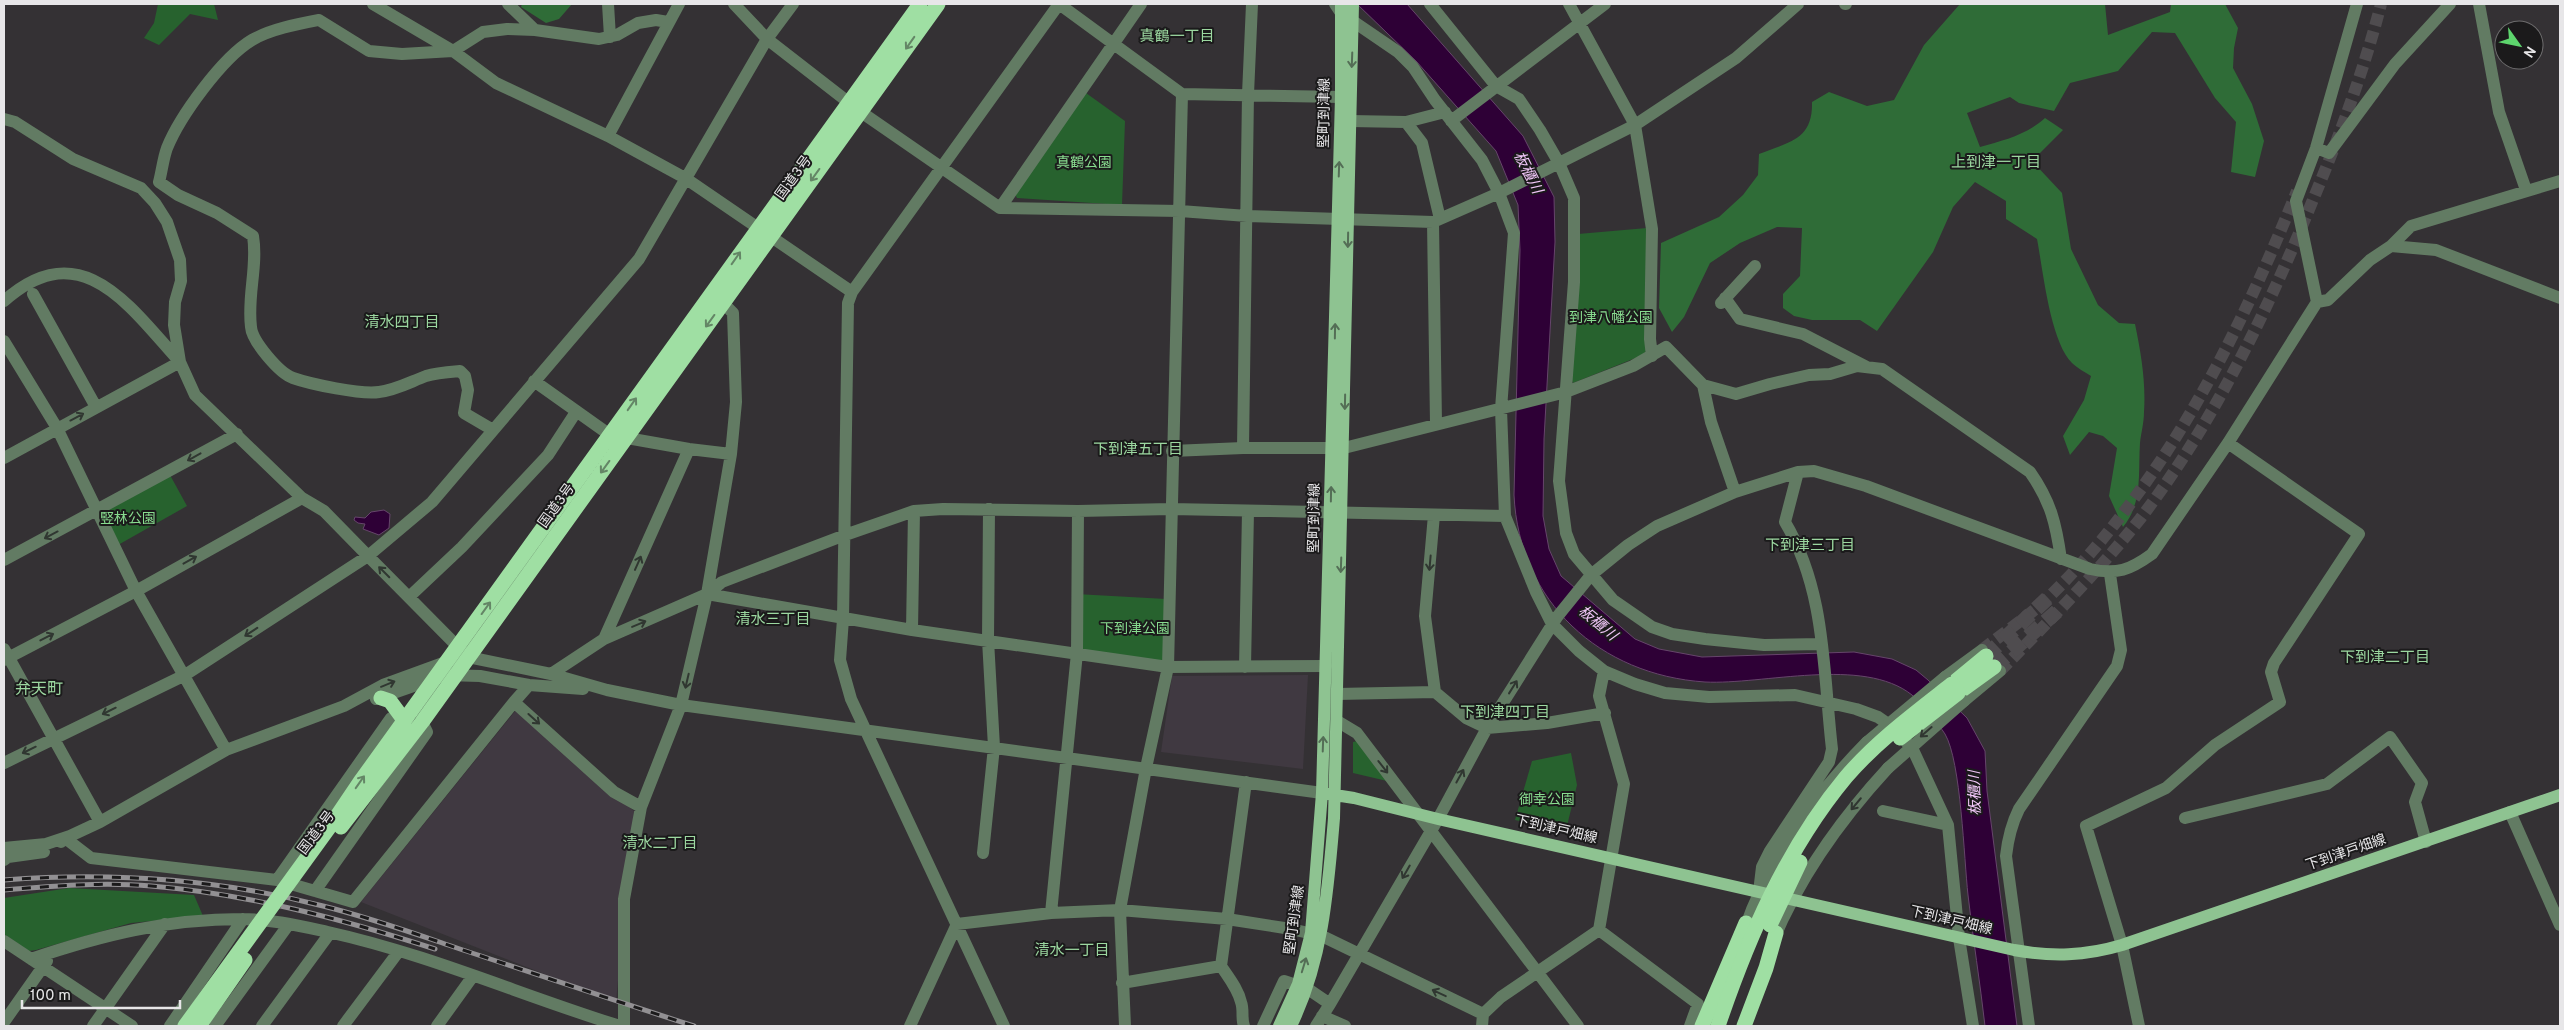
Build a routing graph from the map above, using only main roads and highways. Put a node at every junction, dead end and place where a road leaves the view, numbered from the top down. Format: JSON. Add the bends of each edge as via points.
{"nodes":[{"id":1,"x":920,"y":4,"type":"edge"},
{"id":2,"x":938,"y":4,"type":"edge"},
{"id":3,"x":1346,"y":10,"type":"edge"},
{"id":4,"x":1343,"y":220,"type":"junction"},
{"id":5,"x":1336,"y":513,"type":"junction"},
{"id":6,"x":463,"y":652,"type":"junction"},
{"id":7,"x":1990,"y":661,"type":"tunnel mouth"},
{"id":8,"x":1955,"y":689,"type":"junction"},
{"id":9,"x":381,"y":698,"type":"road end"},
{"id":10,"x":404,"y":720,"type":"junction"},
{"id":11,"x":1322,"y":793,"type":"junction"},
{"id":12,"x":1335,"y":794,"type":"junction"},
{"id":13,"x":2560,"y":795,"type":"edge"},
{"id":14,"x":337,"y":825,"type":"junction"},
{"id":15,"x":1746,"y":923,"type":"road end"},
{"id":16,"x":1776,"y":933,"type":"road end"},
{"id":17,"x":1316,"y":935,"type":"junction"},
{"id":18,"x":1303,"y":986,"type":"junction"},
{"id":19,"x":1743,"y":1023,"type":"edge"},
{"id":20,"x":186,"y":1026,"type":"edge"},
{"id":21,"x":199,"y":1026,"type":"edge"},
{"id":22,"x":1279,"y":1026,"type":"edge"},
{"id":23,"x":1291,"y":1026,"type":"edge"},
{"id":24,"x":1702,"y":1026,"type":"edge"},
{"id":25,"x":1718,"y":1026,"type":"edge"},
{"id":26,"x":1729,"y":1026,"type":"edge"}],
"edges":[{"from":6,"to":1,"type":"highway","name":"国道3号","one_way":true,"via":[[467,634]]},
{"from":2,"to":6,"type":"highway","name":"国道3号","one_way":true,"via":[[484,635]]},
{"from":4,"to":3,"type":"main road","name":"堅町到津線","one_way":true,"via":[[1341,97]]},
{"from":3,"to":4,"type":"main road","name":"堅町到津線","one_way":true,"via":[[1350,121]]},
{"from":4,"to":5,"type":"main road","name":"堅町到津線"},
{"from":11,"to":5,"type":"main road","name":"堅町到津線","one_way":true},
{"from":5,"to":12,"type":"main road","name":"堅町到津線","one_way":true},
{"from":6,"to":10,"type":"highway","name":"国道3号","via":[[447,662]]},
{"from":6,"to":14,"type":"highway","name":"国道3号","via":[[455,675],[422,722]]},
{"from":7,"to":8,"type":"highway"},
{"from":8,"to":25,"type":"highway","bridge":true,"via":[[1891,732],[1846,777],[1807,830],[1774,889]]},
{"from":8,"to":26,"type":"highway","bridge":true,"via":[[1874,762],[1815,836],[1783,894]]},
{"from":9,"to":10,"type":"highway","via":[[390,701]]},
{"from":14,"to":10,"type":"highway","name":"国道3号","one_way":true},
{"from":11,"to":12,"type":"main road","name":"下到津戸畑線"},
{"from":11,"to":17,"type":"main road","name":"堅町到津線"},
{"from":12,"to":13,"type":"main road","name":"下到津戸畑線","via":[[1416,813],[1434,824],[1612,858],[2039,955],[2081,955],[2122,945]]},
{"from":12,"to":17,"type":"main road","name":"堅町到津線","via":[[1328,886]]},
{"from":14,"to":20,"type":"highway","name":"国道3号","bridge":true},
{"from":14,"to":21,"type":"highway","name":"国道3号","bridge":true},
{"from":15,"to":24,"type":"highway"},
{"from":16,"to":19,"type":"highway","via":[[1766,968]]},
{"from":17,"to":18,"type":"main road","name":"堅町到津線"},
{"from":18,"to":22,"type":"main road","name":"堅町到津線"},
{"from":18,"to":23,"type":"main road","name":"堅町到津線"}]}
